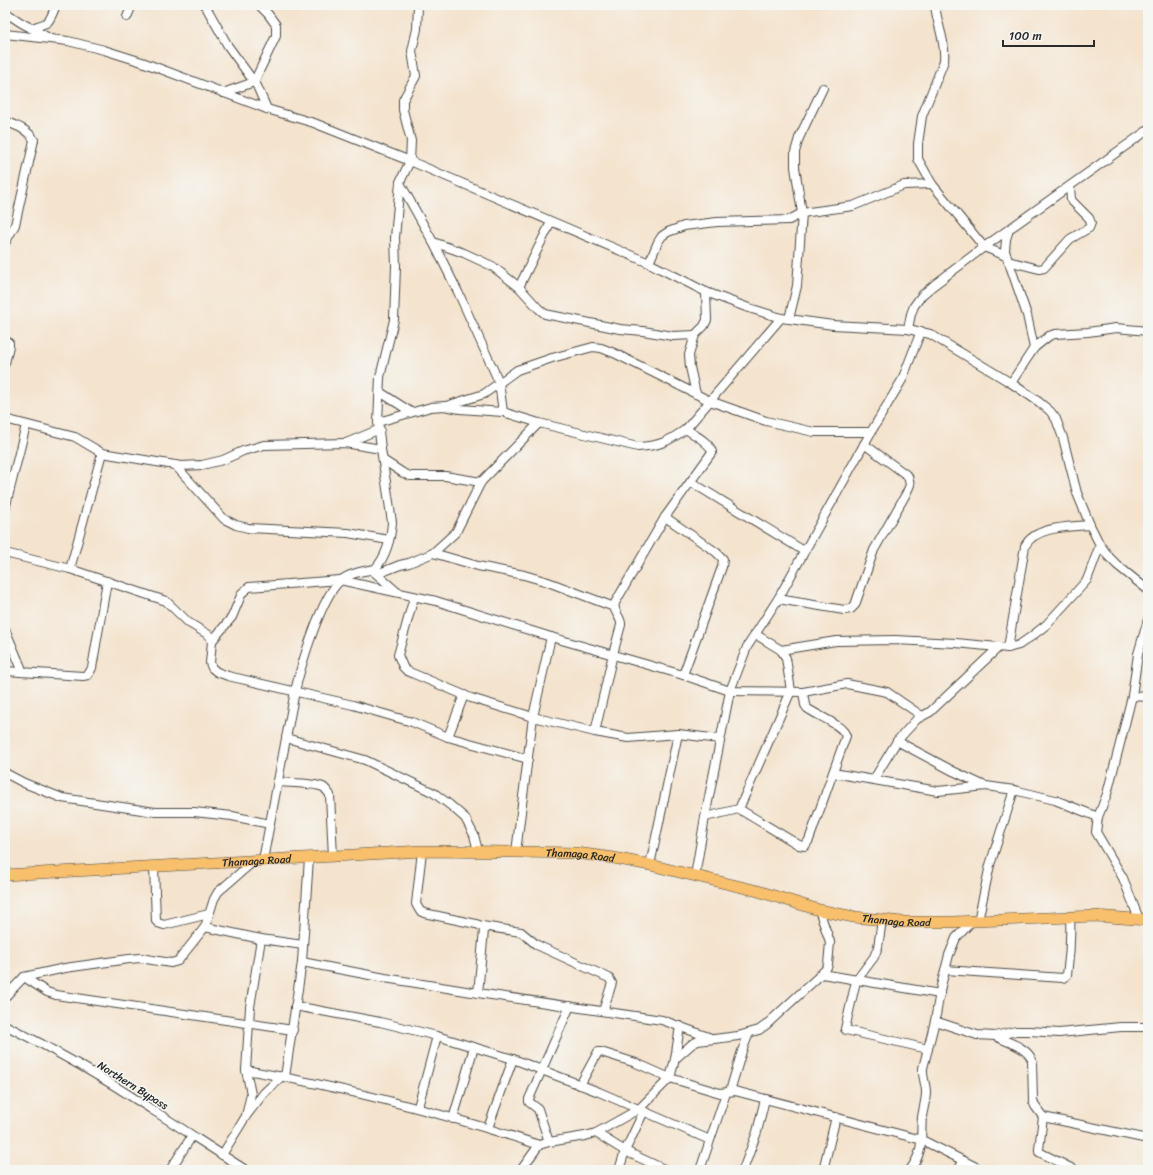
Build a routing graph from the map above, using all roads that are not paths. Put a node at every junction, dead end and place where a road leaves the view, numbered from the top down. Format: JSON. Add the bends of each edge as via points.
{"nodes":[{"id":1,"x":56,"y":5,"type":"edge"},
{"id":2,"x":132,"y":5,"type":"edge"},
{"id":3,"x":205,"y":5,"type":"edge"},
{"id":4,"x":259,"y":5,"type":"edge"},
{"id":5,"x":418,"y":5,"type":"edge"},
{"id":6,"x":935,"y":5,"type":"edge"},
{"id":7,"x":1144,"y":5,"type":"edge"},
{"id":8,"x":1148,"y":7,"type":"edge"},
{"id":9,"x":5,"y":12,"type":"edge"},
{"id":10,"x":128,"y":16,"type":"dead end"},
{"id":11,"x":31,"y":28,"type":"junction"},
{"id":12,"x":6,"y":35,"type":"edge"},
{"id":13,"x":51,"y":39,"type":"junction"},
{"id":14,"x":254,"y":82,"type":"junction"},
{"id":15,"x":823,"y":88,"type":"dead end"},
{"id":16,"x":222,"y":93,"type":"junction"},
{"id":17,"x":267,"y":109,"type":"junction"},
{"id":18,"x":5,"y":121,"type":"edge"},
{"id":19,"x":1148,"y":130,"type":"edge"},
{"id":20,"x":410,"y":161,"type":"junction"},
{"id":21,"x":400,"y":182,"type":"junction"},
{"id":22,"x":932,"y":184,"type":"junction"},
{"id":23,"x":1070,"y":186,"type":"junction"},
{"id":24,"x":802,"y":213,"type":"junction"},
{"id":25,"x":551,"y":222,"type":"junction"},
{"id":26,"x":1009,"y":230,"type":"junction"},
{"id":27,"x":433,"y":242,"type":"junction"},
{"id":28,"x":5,"y":243,"type":"edge"},
{"id":29,"x":984,"y":247,"type":"junction"},
{"id":30,"x":1008,"y":259,"type":"junction"},
{"id":31,"x":649,"y":264,"type":"junction"},
{"id":32,"x":519,"y":287,"type":"junction"},
{"id":33,"x":706,"y":292,"type":"junction"},
{"id":34,"x":785,"y":318,"type":"junction"},
{"id":35,"x":908,"y":329,"type":"junction"},
{"id":36,"x":921,"y":331,"type":"junction"},
{"id":37,"x":1148,"y":331,"type":"edge"},
{"id":38,"x":695,"y":335,"type":"junction"},
{"id":39,"x":5,"y":340,"type":"edge"},
{"id":40,"x":1034,"y":348,"type":"junction"},
{"id":41,"x":5,"y":363,"type":"edge"},
{"id":42,"x":499,"y":382,"type":"junction"},
{"id":43,"x":1010,"y":383,"type":"junction"},
{"id":44,"x":380,"y":392,"type":"junction"},
{"id":45,"x":696,"y":394,"type":"junction"},
{"id":46,"x":710,"y":401,"type":"junction"},
{"id":47,"x":444,"y":406,"type":"junction"},
{"id":48,"x":410,"y":412,"type":"junction"},
{"id":49,"x":503,"y":412,"type":"junction"},
{"id":50,"x":5,"y":419,"type":"edge"},
{"id":51,"x":539,"y":423,"type":"junction"},
{"id":52,"x":26,"y":424,"type":"junction"},
{"id":53,"x":379,"y":425,"type":"junction"},
{"id":54,"x":686,"y":430,"type":"junction"},
{"id":55,"x":871,"y":432,"type":"junction"},
{"id":56,"x":345,"y":443,"type":"junction"},
{"id":57,"x":864,"y":444,"type":"junction"},
{"id":58,"x":381,"y":449,"type":"junction"},
{"id":59,"x":102,"y":453,"type":"junction"},
{"id":60,"x":383,"y":460,"type":"junction"},
{"id":61,"x":175,"y":465,"type":"junction"},
{"id":62,"x":481,"y":482,"type":"junction"},
{"id":63,"x":691,"y":482,"type":"junction"},
{"id":64,"x":5,"y":509,"type":"edge"},
{"id":65,"x":665,"y":517,"type":"junction"},
{"id":66,"x":1090,"y":525,"type":"junction"},
{"id":67,"x":389,"y":540,"type":"junction"},
{"id":68,"x":1100,"y":545,"type":"junction"},
{"id":69,"x":804,"y":551,"type":"junction"},
{"id":70,"x":5,"y":553,"type":"edge"},
{"id":71,"x":432,"y":553,"type":"junction"},
{"id":72,"x":70,"y":569,"type":"junction"},
{"id":73,"x":374,"y":572,"type":"junction"},
{"id":74,"x":340,"y":580,"type":"junction"},
{"id":75,"x":106,"y":581,"type":"junction"},
{"id":76,"x":1148,"y":590,"type":"edge"},
{"id":77,"x":397,"y":592,"type":"junction"},
{"id":78,"x":414,"y":597,"type":"junction"},
{"id":79,"x":778,"y":599,"type":"junction"},
{"id":80,"x":614,"y":607,"type":"junction"},
{"id":81,"x":1148,"y":620,"type":"edge"},
{"id":82,"x":5,"y":629,"type":"edge"},
{"id":83,"x":755,"y":634,"type":"junction"},
{"id":84,"x":552,"y":637,"type":"junction"},
{"id":85,"x":212,"y":640,"type":"junction"},
{"id":86,"x":999,"y":647,"type":"junction"},
{"id":87,"x":1008,"y":648,"type":"junction"},
{"id":88,"x":781,"y":650,"type":"junction"},
{"id":89,"x":613,"y":654,"type":"junction"},
{"id":90,"x":5,"y":671,"type":"edge"},
{"id":91,"x":23,"y":672,"type":"junction"},
{"id":92,"x":683,"y":675,"type":"junction"},
{"id":93,"x":295,"y":691,"type":"junction"},
{"id":94,"x":730,"y":691,"type":"junction"},
{"id":95,"x":791,"y":691,"type":"junction"},
{"id":96,"x":803,"y":692,"type":"junction"},
{"id":97,"x":464,"y":695,"type":"junction"},
{"id":98,"x":1132,"y":696,"type":"junction"},
{"id":99,"x":1148,"y":697,"type":"edge"},
{"id":100,"x":922,"y":716,"type":"junction"},
{"id":101,"x":534,"y":717,"type":"junction"},
{"id":102,"x":595,"y":732,"type":"junction"},
{"id":103,"x":678,"y":734,"type":"junction"},
{"id":104,"x":448,"y":737,"type":"junction"},
{"id":105,"x":286,"y":738,"type":"junction"},
{"id":106,"x":720,"y":739,"type":"junction"},
{"id":107,"x":897,"y":741,"type":"junction"},
{"id":108,"x":528,"y":758,"type":"junction"},
{"id":109,"x":5,"y":773,"type":"edge"},
{"id":110,"x":833,"y":773,"type":"junction"},
{"id":111,"x":874,"y":779,"type":"junction"},
{"id":112,"x":279,"y":782,"type":"junction"},
{"id":113,"x":986,"y":786,"type":"junction"},
{"id":114,"x":1014,"y":790,"type":"junction"},
{"id":115,"x":739,"y":809,"type":"junction"},
{"id":116,"x":705,"y":817,"type":"junction"},
{"id":117,"x":1098,"y":817,"type":"junction"},
{"id":118,"x":270,"y":824,"type":"junction"},
{"id":119,"x":478,"y":851,"type":"junction"},
{"id":120,"x":422,"y":852,"type":"junction"},
{"id":121,"x":516,"y":852,"type":"junction"},
{"id":122,"x":333,"y":857,"type":"junction"},
{"id":123,"x":309,"y":858,"type":"junction"},
{"id":124,"x":259,"y":861,"type":"junction"},
{"id":125,"x":650,"y":865,"type":"junction"},
{"id":126,"x":154,"y":866,"type":"junction"},
{"id":127,"x":5,"y":875,"type":"edge"},
{"id":128,"x":695,"y":876,"type":"junction"},
{"id":129,"x":819,"y":910,"type":"junction"},
{"id":130,"x":209,"y":914,"type":"junction"},
{"id":131,"x":1070,"y":917,"type":"junction"},
{"id":132,"x":882,"y":920,"type":"junction"},
{"id":133,"x":1143,"y":920,"type":"edge"},
{"id":134,"x":975,"y":921,"type":"junction"},
{"id":135,"x":482,"y":926,"type":"junction"},
{"id":136,"x":205,"y":927,"type":"junction"},
{"id":137,"x":261,"y":939,"type":"junction"},
{"id":138,"x":303,"y":945,"type":"junction"},
{"id":139,"x":302,"y":962,"type":"junction"},
{"id":140,"x":945,"y":970,"type":"junction"},
{"id":141,"x":822,"y":974,"type":"junction"},
{"id":142,"x":24,"y":977,"type":"junction"},
{"id":143,"x":856,"y":980,"type":"junction"},
{"id":144,"x":478,"y":993,"type":"junction"},
{"id":145,"x":940,"y":994,"type":"junction"},
{"id":146,"x":5,"y":997,"type":"edge"},
{"id":147,"x":295,"y":1006,"type":"junction"},
{"id":148,"x":570,"y":1006,"type":"junction"},
{"id":149,"x":603,"y":1011,"type":"junction"},
{"id":150,"x":935,"y":1021,"type":"junction"},
{"id":151,"x":5,"y":1025,"type":"edge"},
{"id":152,"x":249,"y":1025,"type":"junction"},
{"id":153,"x":680,"y":1026,"type":"junction"},
{"id":154,"x":1148,"y":1027,"type":"edge"},
{"id":155,"x":293,"y":1030,"type":"junction"},
{"id":156,"x":750,"y":1033,"type":"junction"},
{"id":157,"x":437,"y":1036,"type":"junction"},
{"id":158,"x":995,"y":1036,"type":"junction"},
{"id":159,"x":714,"y":1039,"type":"junction"},
{"id":160,"x":474,"y":1047,"type":"junction"},
{"id":161,"x":928,"y":1050,"type":"junction"},
{"id":162,"x":513,"y":1058,"type":"junction"},
{"id":163,"x":675,"y":1059,"type":"junction"},
{"id":164,"x":541,"y":1069,"type":"junction"},
{"id":165,"x":246,"y":1070,"type":"junction"},
{"id":166,"x":284,"y":1076,"type":"junction"},
{"id":167,"x":670,"y":1078,"type":"junction"},
{"id":168,"x":580,"y":1085,"type":"junction"},
{"id":169,"x":728,"y":1092,"type":"junction"},
{"id":170,"x":765,"y":1099,"type":"junction"},
{"id":171,"x":418,"y":1108,"type":"junction"},
{"id":172,"x":641,"y":1110,"type":"junction"},
{"id":173,"x":246,"y":1116,"type":"junction"},
{"id":174,"x":836,"y":1117,"type":"junction"},
{"id":175,"x":1043,"y":1117,"type":"junction"},
{"id":176,"x":453,"y":1118,"type":"junction"},
{"id":177,"x":488,"y":1128,"type":"junction"},
{"id":178,"x":596,"y":1133,"type":"junction"},
{"id":179,"x":192,"y":1136,"type":"junction"},
{"id":180,"x":1147,"y":1137,"type":"edge"},
{"id":181,"x":710,"y":1140,"type":"junction"},
{"id":182,"x":922,"y":1140,"type":"junction"},
{"id":183,"x":549,"y":1142,"type":"junction"},
{"id":184,"x":539,"y":1145,"type":"junction"},
{"id":185,"x":625,"y":1151,"type":"junction"},
{"id":186,"x":222,"y":1155,"type":"junction"},
{"id":187,"x":964,"y":1161,"type":"junction"},
{"id":188,"x":170,"y":1170,"type":"edge"},
{"id":189,"x":246,"y":1170,"type":"edge"},
{"id":190,"x":521,"y":1170,"type":"edge"},
{"id":191,"x":619,"y":1170,"type":"edge"},
{"id":192,"x":666,"y":1170,"type":"edge"},
{"id":193,"x":700,"y":1170,"type":"edge"},
{"id":194,"x":743,"y":1170,"type":"edge"},
{"id":195,"x":823,"y":1170,"type":"edge"},
{"id":196,"x":910,"y":1170,"type":"edge"},
{"id":197,"x":958,"y":1170,"type":"edge"},
{"id":198,"x":982,"y":1170,"type":"edge"},
{"id":199,"x":1075,"y":1170,"type":"edge"}],
"edges":[{"from":1,"to":11,"type":"street","via":[[49,22]]},
{"from":2,"to":10,"type":"street"},
{"from":3,"to":14,"type":"street","via":[[228,46]]},
{"from":4,"to":14,"type":"street","via":[[276,25],[276,36]]},
{"from":5,"to":20,"type":"street","via":[[417,29],[412,52],[416,76],[403,100],[411,141]]},
{"from":6,"to":22,"type":"street","via":[[945,53],[922,116],[917,152],[920,164]]},
{"from":7,"to":8,"type":"street"},
{"from":9,"to":11,"type":"street"},
{"from":11,"to":13,"type":"street"},
{"from":12,"to":13,"type":"street"},
{"from":13,"to":16,"type":"street","via":[[127,57]]},
{"from":14,"to":16,"type":"street"},
{"from":14,"to":17,"type":"street"},
{"from":15,"to":24,"type":"street","via":[[797,143],[795,167]]},
{"from":16,"to":17,"type":"street"},
{"from":17,"to":20,"type":"street","via":[[314,123]]},
{"from":18,"to":28,"type":"street","via":[[30,134],[34,140],[15,224]]},
{"from":19,"to":23,"type":"street"},
{"from":20,"to":21,"type":"street"},
{"from":20,"to":25,"type":"street"},
{"from":21,"to":27,"type":"street"},
{"from":21,"to":44,"type":"street","via":[[395,238],[394,320],[380,377]]},
{"from":22,"to":24,"type":"street","via":[[904,185],[853,206]]},
{"from":22,"to":29,"type":"street"},
{"from":23,"to":26,"type":"street"},
{"from":23,"to":30,"type":"street","via":[[1071,200],[1089,218],[1089,228],[1070,239],[1044,268],[1039,269]]},
{"from":24,"to":31,"type":"street","via":[[789,220],[717,222],[684,226],[662,236]]},
{"from":24,"to":34,"type":"street","via":[[797,286]]},
{"from":25,"to":31,"type":"street"},
{"from":25,"to":32,"type":"street"},
{"from":26,"to":29,"type":"street"},
{"from":26,"to":30,"type":"street","via":[[1005,246]]},
{"from":27,"to":32,"type":"street","via":[[492,266]]},
{"from":27,"to":42,"type":"street"},
{"from":29,"to":30,"type":"street"},
{"from":29,"to":35,"type":"street","via":[[922,295],[912,310]]},
{"from":30,"to":40,"type":"street","via":[[1027,315]]},
{"from":31,"to":33,"type":"street"},
{"from":32,"to":38,"type":"street","via":[[545,314],[620,330],[673,336]]},
{"from":33,"to":34,"type":"street"},
{"from":33,"to":38,"type":"street","via":[[707,320]]},
{"from":34,"to":35,"type":"street","via":[[833,325]]},
{"from":34,"to":46,"type":"street"},
{"from":35,"to":36,"type":"street"},
{"from":36,"to":43,"type":"street","via":[[937,338]]},
{"from":36,"to":55,"type":"street","via":[[904,376]]},
{"from":37,"to":40,"type":"street","via":[[1116,328],[1055,334]]},
{"from":38,"to":45,"type":"street","via":[[689,362]]},
{"from":39,"to":41,"type":"street","via":[[9,346]]},
{"from":40,"to":43,"type":"street"},
{"from":42,"to":45,"type":"street","via":[[517,370],[593,347],[614,353]]},
{"from":42,"to":47,"type":"street","via":[[484,394]]},
{"from":42,"to":49,"type":"street"},
{"from":43,"to":66,"type":"street","via":[[1045,407],[1056,419],[1077,493]]},
{"from":44,"to":48,"type":"street"},
{"from":44,"to":53,"type":"street"},
{"from":45,"to":46,"type":"street"},
{"from":46,"to":54,"type":"street"},
{"from":46,"to":55,"type":"street","via":[[766,421],[814,432]]},
{"from":47,"to":48,"type":"street"},
{"from":47,"to":49,"type":"street"},
{"from":48,"to":53,"type":"street"},
{"from":49,"to":51,"type":"street"},
{"from":50,"to":52,"type":"street"},
{"from":51,"to":54,"type":"street","via":[[638,446],[669,441]]},
{"from":51,"to":62,"type":"street"},
{"from":52,"to":59,"type":"street","via":[[75,437]]},
{"from":52,"to":64,"type":"street"},
{"from":53,"to":56,"type":"street"},
{"from":53,"to":58,"type":"street"},
{"from":54,"to":63,"type":"street","via":[[712,449]]},
{"from":55,"to":57,"type":"street"},
{"from":56,"to":58,"type":"street"},
{"from":56,"to":61,"type":"street","via":[[264,445],[202,465]]},
{"from":57,"to":69,"type":"street"},
{"from":57,"to":79,"type":"street","via":[[908,476],[910,485],[874,550],[855,605],[844,610]]},
{"from":58,"to":60,"type":"street"},
{"from":59,"to":61,"type":"street"},
{"from":59,"to":72,"type":"street"},
{"from":60,"to":62,"type":"street","via":[[410,476],[445,476]]},
{"from":60,"to":67,"type":"street","via":[[392,522]]},
{"from":61,"to":67,"type":"street","via":[[224,519],[236,525],[248,528],[348,533]]},
{"from":62,"to":71,"type":"street","via":[[456,532]]},
{"from":63,"to":65,"type":"street"},
{"from":63,"to":69,"type":"street"},
{"from":65,"to":80,"type":"street"},
{"from":65,"to":92,"type":"street","via":[[723,559]]},
{"from":66,"to":68,"type":"street"},
{"from":66,"to":87,"type":"street","via":[[1039,533],[1028,541],[1025,546]]},
{"from":67,"to":73,"type":"street"},
{"from":68,"to":76,"type":"street","via":[[1117,565]]},
{"from":68,"to":87,"type":"street","via":[[1087,580],[1046,625],[1019,645]]},
{"from":69,"to":79,"type":"street"},
{"from":70,"to":72,"type":"street"},
{"from":71,"to":73,"type":"street","via":[[409,563]]},
{"from":71,"to":80,"type":"street","via":[[548,582]]},
{"from":72,"to":75,"type":"street"},
{"from":73,"to":74,"type":"street"},
{"from":73,"to":77,"type":"street"},
{"from":74,"to":77,"type":"street"},
{"from":74,"to":85,"type":"street","via":[[249,587],[242,593],[232,617]]},
{"from":74,"to":93,"type":"street","via":[[323,607],[314,628]]},
{"from":75,"to":85,"type":"street","via":[[166,601]]},
{"from":75,"to":91,"type":"street","via":[[92,668],[88,675]]},
{"from":77,"to":78,"type":"street"},
{"from":78,"to":84,"type":"street","via":[[436,600]]},
{"from":78,"to":97,"type":"street","via":[[398,656],[400,662],[407,670]]},
{"from":79,"to":83,"type":"street"},
{"from":80,"to":89,"type":"street","via":[[621,620]]},
{"from":81,"to":98,"type":"street","via":[[1138,654]]},
{"from":82,"to":91,"type":"street"},
{"from":83,"to":88,"type":"street"},
{"from":83,"to":94,"type":"street","via":[[747,647]]},
{"from":84,"to":89,"type":"street"},
{"from":84,"to":101,"type":"street"},
{"from":85,"to":93,"type":"street","via":[[210,663],[217,672]]},
{"from":86,"to":87,"type":"street"},
{"from":86,"to":88,"type":"street","via":[[880,640],[836,641]]},
{"from":86,"to":100,"type":"street","via":[[930,712]]},
{"from":88,"to":95,"type":"street","via":[[786,658]]},
{"from":89,"to":92,"type":"street"},
{"from":89,"to":102,"type":"street"},
{"from":90,"to":91,"type":"street"},
{"from":92,"to":94,"type":"street"},
{"from":93,"to":104,"type":"street","via":[[412,722]]},
{"from":93,"to":105,"type":"street"},
{"from":94,"to":95,"type":"street"},
{"from":94,"to":106,"type":"street"},
{"from":95,"to":96,"type":"street"},
{"from":95,"to":115,"type":"street"},
{"from":96,"to":100,"type":"street","via":[[842,684],[883,690]]},
{"from":96,"to":110,"type":"street","via":[[806,708],[836,725],[846,734]]},
{"from":97,"to":101,"type":"street"},
{"from":97,"to":104,"type":"street"},
{"from":98,"to":99,"type":"street"},
{"from":98,"to":117,"type":"street","via":[[1110,782]]},
{"from":100,"to":107,"type":"street"},
{"from":101,"to":102,"type":"street"},
{"from":101,"to":108,"type":"street"},
{"from":102,"to":103,"type":"street","via":[[628,738]]},
{"from":103,"to":106,"type":"street"},
{"from":103,"to":125,"type":"street"},
{"from":104,"to":108,"type":"street"},
{"from":105,"to":112,"type":"street"},
{"from":105,"to":119,"type":"street","via":[[365,760],[434,793],[465,818],[474,835]]},
{"from":106,"to":116,"type":"street"},
{"from":107,"to":111,"type":"street"},
{"from":107,"to":113,"type":"street"},
{"from":108,"to":121,"type":"street"},
{"from":109,"to":118,"type":"street","via":[[62,798],[149,812],[194,812],[232,816]]},
{"from":110,"to":111,"type":"street"},
{"from":110,"to":115,"type":"street","via":[[809,840],[804,846]]},
{"from":111,"to":113,"type":"street","via":[[938,791]]},
{"from":112,"to":118,"type":"street"},
{"from":112,"to":122,"type":"street","via":[[317,785],[330,794]]},
{"from":113,"to":114,"type":"street"},
{"from":114,"to":117,"type":"street","via":[[1056,800]]},
{"from":114,"to":134,"type":"street"},
{"from":115,"to":116,"type":"street"},
{"from":116,"to":128,"type":"street"},
{"from":117,"to":133,"type":"street","via":[[1096,832],[1117,865]]},
{"from":118,"to":124,"type":"street"},
{"from":119,"to":120,"type":"main road","name":"Thamaga Road"},
{"from":119,"to":121,"type":"main road","name":"Thamaga Road"},
{"from":120,"to":122,"type":"main road","name":"Thamaga Road"},
{"from":120,"to":135,"type":"street","via":[[416,904],[418,908],[424,913]]},
{"from":121,"to":125,"type":"main road","name":"Thamaga Road","via":[[576,853]]},
{"from":122,"to":123,"type":"main road","name":"Thamaga Road"},
{"from":123,"to":124,"type":"main road","name":"Thamaga Road"},
{"from":123,"to":138,"type":"street"},
{"from":124,"to":126,"type":"main road","name":"Thamaga Road"},
{"from":124,"to":130,"type":"street","via":[[218,892]]},
{"from":125,"to":128,"type":"main road","name":"Thamaga Road"},
{"from":126,"to":127,"type":"main road","name":"Thamaga Road"},
{"from":126,"to":130,"type":"street","via":[[158,923],[164,925]]},
{"from":128,"to":129,"type":"main road","name":"Thamaga Road","via":[[758,891]]},
{"from":129,"to":132,"type":"main road","name":"Thamaga Road"},
{"from":129,"to":141,"type":"street","via":[[830,942],[828,965]]},
{"from":130,"to":136,"type":"street"},
{"from":131,"to":133,"type":"main road","name":"Thamaga Road","via":[[1095,916]]},
{"from":131,"to":134,"type":"main road","name":"Thamaga Road"},
{"from":131,"to":140,"type":"street","via":[[1069,960],[1067,975],[1063,978]]},
{"from":132,"to":134,"type":"main road","name":"Thamaga Road"},
{"from":132,"to":143,"type":"street","via":[[874,957]]},
{"from":134,"to":140,"type":"street","via":[[956,938]]},
{"from":135,"to":144,"type":"street","via":[[484,933]]},
{"from":135,"to":149,"type":"street","via":[[521,932],[537,945],[609,978],[612,983]]},
{"from":136,"to":137,"type":"street"},
{"from":136,"to":142,"type":"street","via":[[184,956],[171,963],[140,958],[129,959]]},
{"from":137,"to":138,"type":"street"},
{"from":137,"to":152,"type":"street"},
{"from":138,"to":139,"type":"street"},
{"from":139,"to":144,"type":"street"},
{"from":139,"to":147,"type":"street"},
{"from":140,"to":145,"type":"street"},
{"from":141,"to":143,"type":"street"},
{"from":141,"to":156,"type":"street","via":[[766,1025]]},
{"from":142,"to":146,"type":"street"},
{"from":142,"to":152,"type":"street","via":[[47,992],[56,994]]},
{"from":143,"to":145,"type":"street"},
{"from":143,"to":161,"type":"street","via":[[846,1030]]},
{"from":144,"to":148,"type":"street"},
{"from":145,"to":150,"type":"street"},
{"from":147,"to":155,"type":"street"},
{"from":147,"to":157,"type":"street"},
{"from":148,"to":149,"type":"street"},
{"from":148,"to":164,"type":"street"},
{"from":149,"to":153,"type":"street","via":[[662,1020]]},
{"from":150,"to":158,"type":"street","via":[[977,1035]]},
{"from":150,"to":161,"type":"street"},
{"from":151,"to":179,"type":"street","name":"Northern Bypass","via":[[96,1075]]},
{"from":152,"to":155,"type":"street"},
{"from":152,"to":165,"type":"street"},
{"from":153,"to":159,"type":"street"},
{"from":153,"to":163,"type":"street"},
{"from":154,"to":158,"type":"street","via":[[1121,1027],[1059,1034],[1016,1031]]},
{"from":155,"to":166,"type":"street"},
{"from":156,"to":159,"type":"street"},
{"from":156,"to":169,"type":"street"},
{"from":157,"to":160,"type":"street"},
{"from":157,"to":171,"type":"street"},
{"from":158,"to":175,"type":"street","via":[[1030,1055],[1033,1101]]},
{"from":159,"to":163,"type":"street","via":[[692,1044]]},
{"from":160,"to":162,"type":"street"},
{"from":160,"to":176,"type":"street"},
{"from":161,"to":182,"type":"street","via":[[923,1068],[926,1093]]},
{"from":162,"to":164,"type":"street"},
{"from":162,"to":177,"type":"street"},
{"from":163,"to":167,"type":"street"},
{"from":164,"to":168,"type":"street"},
{"from":164,"to":183,"type":"street","via":[[528,1100],[538,1109]]},
{"from":165,"to":166,"type":"street"},
{"from":165,"to":173,"type":"street","via":[[250,1094]]},
{"from":166,"to":171,"type":"street"},
{"from":166,"to":173,"type":"street","via":[[264,1093]]},
{"from":167,"to":168,"type":"street","via":[[636,1063],[598,1052]]},
{"from":167,"to":169,"type":"street","via":[[720,1093]]},
{"from":167,"to":172,"type":"street"},
{"from":168,"to":172,"type":"street"},
{"from":169,"to":170,"type":"street","via":[[735,1091]]},
{"from":169,"to":181,"type":"street"},
{"from":170,"to":174,"type":"street"},
{"from":170,"to":194,"type":"street","via":[[757,1132]]},
{"from":171,"to":176,"type":"street"},
{"from":172,"to":178,"type":"street"},
{"from":172,"to":181,"type":"street"},
{"from":172,"to":185,"type":"street"},
{"from":173,"to":186,"type":"street"},
{"from":174,"to":182,"type":"street"},
{"from":174,"to":195,"type":"street"},
{"from":175,"to":180,"type":"street"},
{"from":175,"to":199,"type":"street","via":[[1039,1152]]},
{"from":176,"to":177,"type":"street"},
{"from":177,"to":184,"type":"street"},
{"from":178,"to":183,"type":"street"},
{"from":178,"to":185,"type":"street"},
{"from":179,"to":186,"type":"street","name":"Northern Bypass"},
{"from":179,"to":188,"type":"street"},
{"from":181,"to":193,"type":"street"},
{"from":182,"to":187,"type":"street"},
{"from":182,"to":196,"type":"street","via":[[918,1157]]},
{"from":183,"to":184,"type":"street"},
{"from":184,"to":190,"type":"street"},
{"from":185,"to":191,"type":"street"},
{"from":185,"to":192,"type":"street"},
{"from":186,"to":189,"type":"street","name":"Northern Bypass"},
{"from":187,"to":197,"type":"street"},
{"from":187,"to":198,"type":"street"}]}
